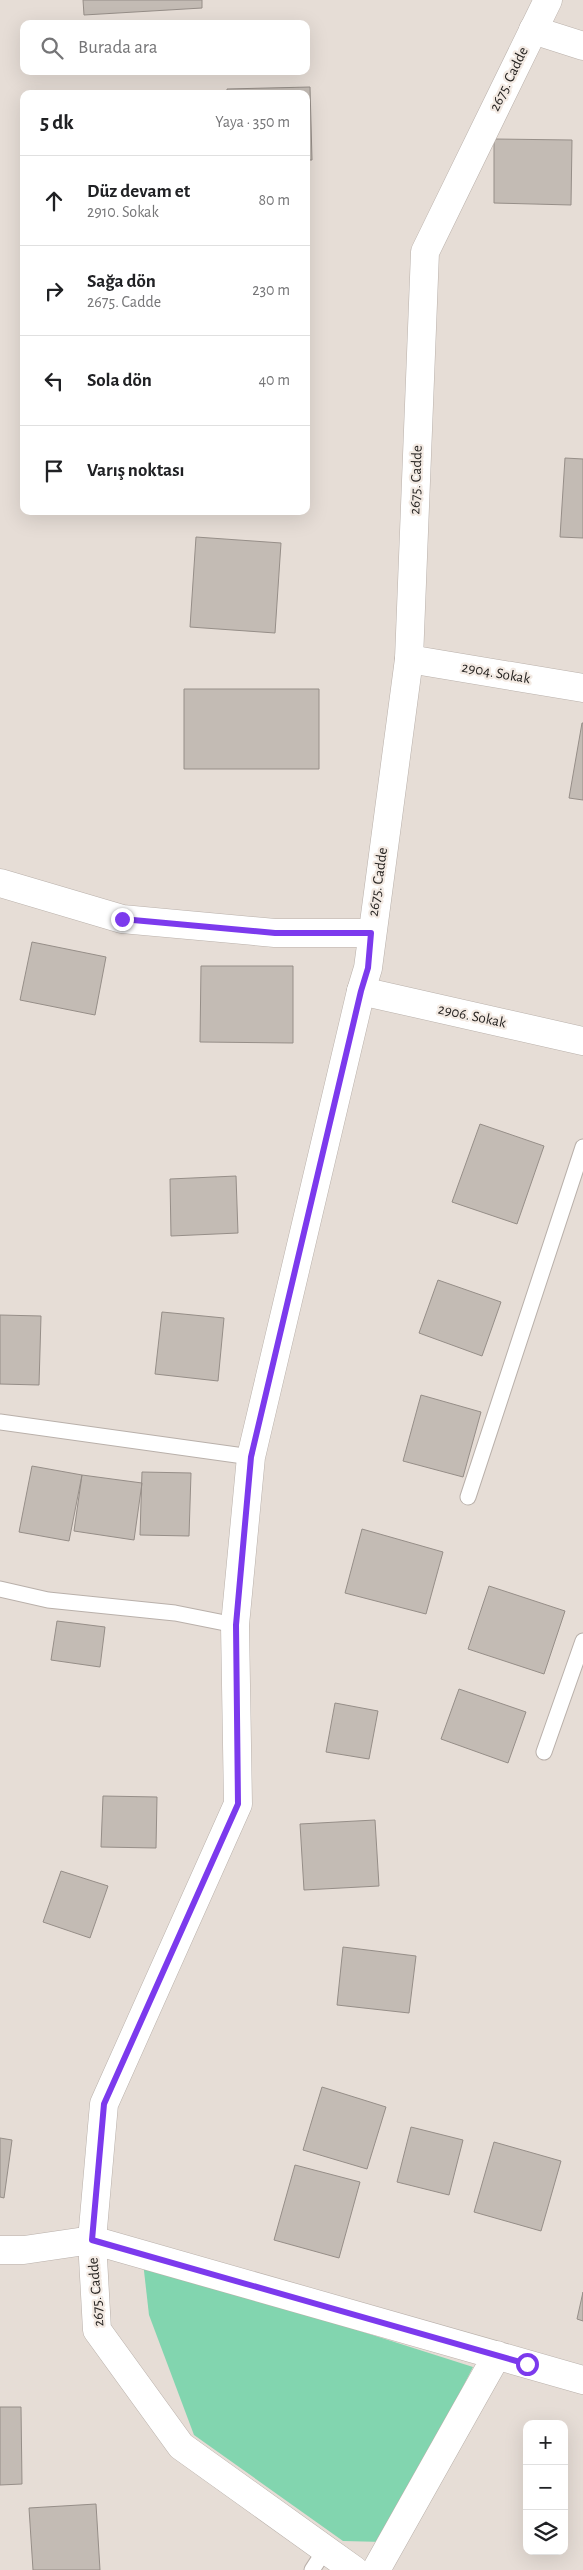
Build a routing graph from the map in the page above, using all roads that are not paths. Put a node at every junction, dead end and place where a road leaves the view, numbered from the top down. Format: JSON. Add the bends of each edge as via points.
{"nodes":[{"id":1,"x":548,"y":0,"type":"edge"},
{"id":2,"x":533,"y":30,"type":"junction"},
{"id":3,"x":583,"y":46,"type":"edge"},
{"id":4,"x":410,"y":658,"type":"junction"},
{"id":5,"x":583,"y":688,"type":"edge"},
{"id":6,"x":0,"y":883,"type":"edge"},
{"id":7,"x":371,"y":933,"type":"junction"},
{"id":8,"x":361,"y":991,"type":"junction"},
{"id":9,"x":583,"y":1040,"type":"edge"},
{"id":10,"x":583,"y":1147,"type":"edge"},
{"id":11,"x":0,"y":1422,"type":"edge"},
{"id":12,"x":251,"y":1457,"type":"junction"},
{"id":13,"x":468,"y":1497,"type":"dead end"},
{"id":14,"x":0,"y":1589,"type":"edge"},
{"id":15,"x":236,"y":1625,"type":"junction"},
{"id":16,"x":583,"y":1641,"type":"edge"},
{"id":17,"x":544,"y":1752,"type":"dead end"},
{"id":18,"x":92,"y":2240,"type":"junction"},
{"id":19,"x":0,"y":2250,"type":"edge"},
{"id":20,"x":497,"y":2355,"type":"junction"},
{"id":21,"x":583,"y":2380,"type":"edge"},
{"id":22,"x":319,"y":2560,"type":"edge"},
{"id":23,"x":354,"y":2570,"type":"edge"},
{"id":24,"x":376,"y":2570,"type":"edge"}],
"edges":[{"from":1,"to":2,"type":"street","name":"2675. Cadde"},
{"from":2,"to":3,"type":"street"},
{"from":2,"to":4,"type":"street","name":"2675. Cadde","via":[[425,252]]},
{"from":4,"to":5,"type":"street","name":"2904. Sokak"},
{"from":4,"to":7,"type":"street","name":"2675. Cadde"},
{"from":6,"to":7,"type":"street","via":[[122,919],[275,933]]},
{"from":7,"to":8,"type":"street","name":"2675. Cadde","via":[[368,968]]},
{"from":8,"to":9,"type":"street","name":"2906. Sokak"},
{"from":8,"to":12,"type":"street","name":"2675. Cadde"},
{"from":10,"to":13,"type":"lane"},
{"from":11,"to":12,"type":"lane"},
{"from":12,"to":15,"type":"street","name":"2675. Cadde"},
{"from":14,"to":15,"type":"lane","via":[[48,1600],[175,1612]]},
{"from":15,"to":18,"type":"street","name":"2675. Cadde","via":[[238,1804],[104,2104]]},
{"from":16,"to":17,"type":"lane"},
{"from":18,"to":19,"type":"street","via":[[24,2250]]},
{"from":18,"to":20,"type":"street"},
{"from":18,"to":22,"type":"street","name":"2675. Cadde","via":[[97,2330],[181,2446]]},
{"from":20,"to":21,"type":"street"},
{"from":20,"to":24,"type":"street"},
{"from":22,"to":23,"type":"street","name":"2675. Cadde"}]}
